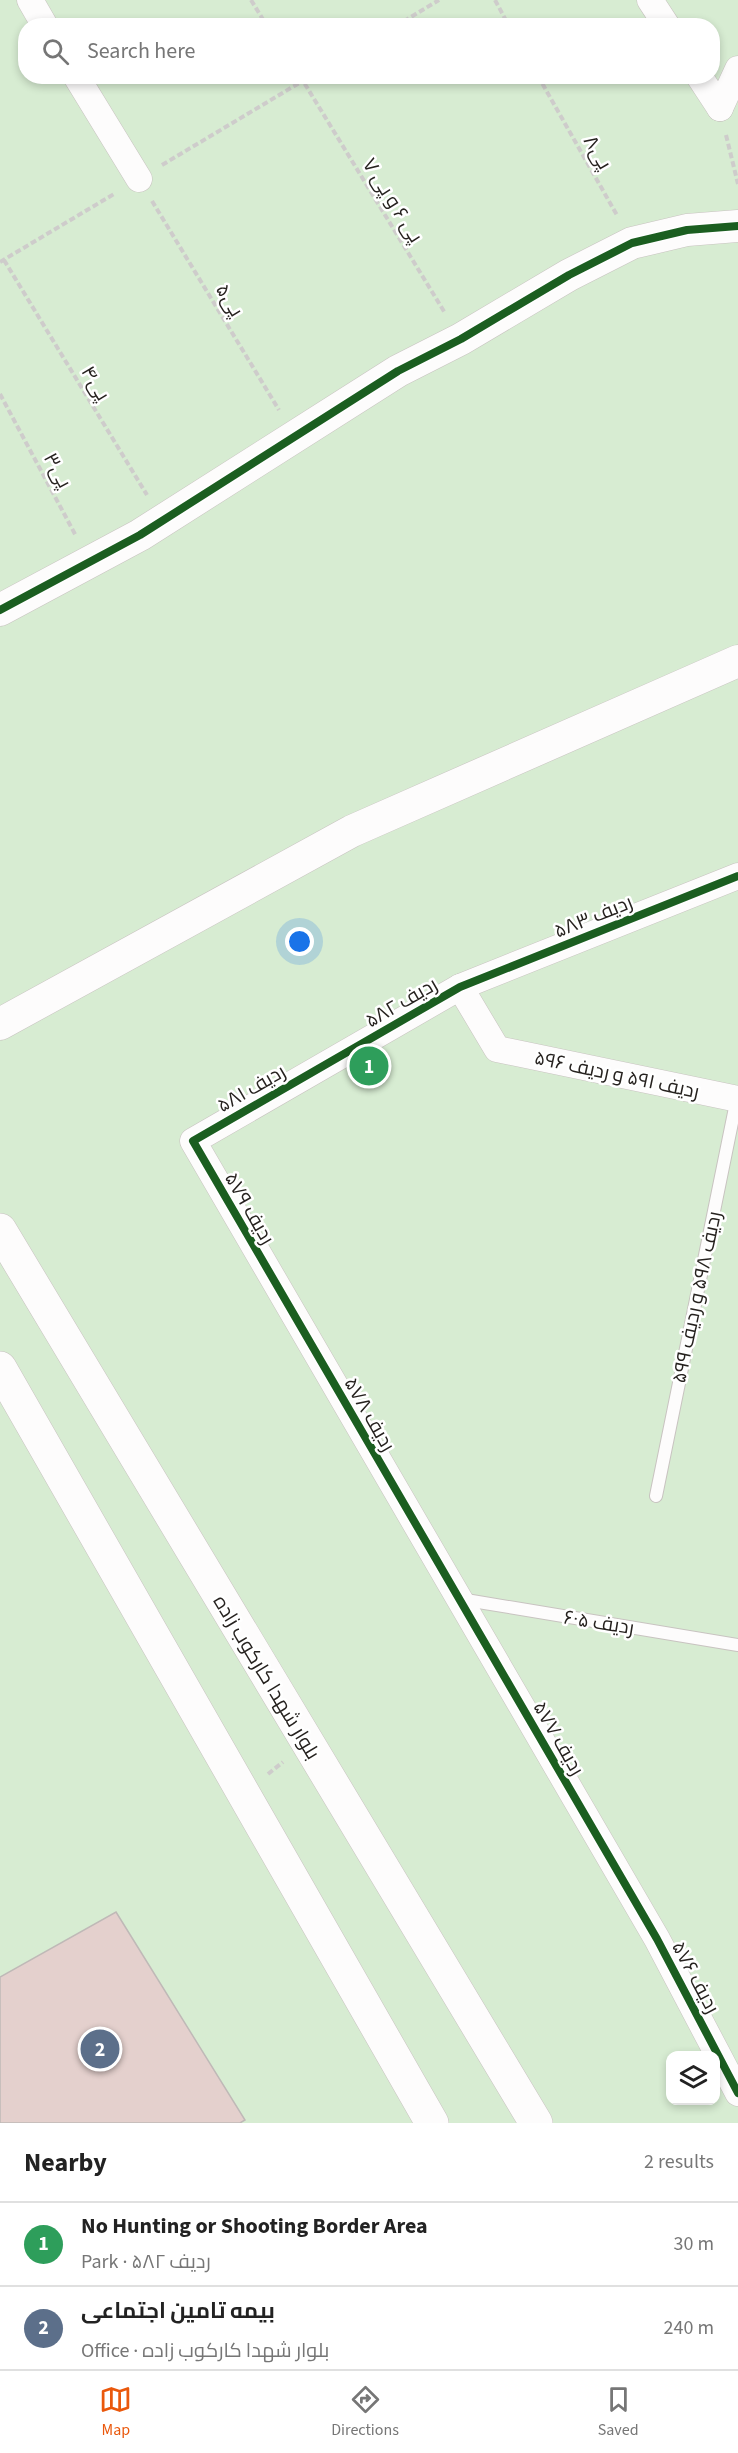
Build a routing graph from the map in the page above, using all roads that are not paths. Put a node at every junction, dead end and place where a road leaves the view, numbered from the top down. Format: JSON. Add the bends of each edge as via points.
{"nodes":[{"id":1,"x":30,"y":0,"type":"edge"},
{"id":2,"x":650,"y":0,"type":"edge"},
{"id":3,"x":40,"y":18,"type":"edge"},
{"id":4,"x":662,"y":18,"type":"edge"},
{"id":5,"x":738,"y":69,"type":"edge"},
{"id":6,"x":81,"y":84,"type":"edge"},
{"id":7,"x":704,"y":84,"type":"edge"},
{"id":8,"x":139,"y":179,"type":"road end"},
{"id":9,"x":738,"y":226,"type":"edge"},
{"id":10,"x":0,"y":610,"type":"edge"},
{"id":11,"x":738,"y":661,"type":"edge"},
{"id":12,"x":738,"y":876,"type":"edge"},
{"id":13,"x":460,"y":987,"type":"junction"},
{"id":14,"x":0,"y":1024,"type":"edge"},
{"id":15,"x":326,"y":1064,"type":"joint"},
{"id":16,"x":737,"y":1098,"type":"edge"},
{"id":17,"x":193,"y":1141,"type":"joint"},
{"id":18,"x":0,"y":1230,"type":"edge"},
{"id":19,"x":280,"y":1292,"type":"joint"},
{"id":20,"x":0,"y":1368,"type":"edge"},
{"id":21,"x":656,"y":1496,"type":"dead end"},
{"id":22,"x":432,"y":1553,"type":"joint"},
{"id":23,"x":459,"y":1599,"type":"junction"},
{"id":24,"x":738,"y":1644,"type":"edge"},
{"id":25,"x":657,"y":1939,"type":"joint"},
{"id":26,"x":738,"y":2094,"type":"edge"},
{"id":27,"x":432,"y":2123,"type":"edge"},
{"id":28,"x":536,"y":2123,"type":"edge"}],
"edges":[{"from":1,"to":3,"type":"street"},
{"from":2,"to":4,"type":"street"},
{"from":5,"to":7,"type":"street","via":[[720,108]]},
{"from":6,"to":8,"type":"street"},
{"from":9,"to":10,"type":"street","via":[[687,230],[632,243],[568,275],[461,339],[398,371],[162,521]]},
{"from":11,"to":14,"type":"street","via":[[352,831]]},
{"from":12,"to":13,"type":"street","name":"ردیف ۵۸۳"},
{"from":13,"to":15,"type":"street","name":"ردیف ۵۸۲"},
{"from":13,"to":16,"type":"street","name":"ردیف ۵۹۱ و ردیف ۵۹۶","via":[[497,1049]]},
{"from":15,"to":17,"type":"street","name":"ردیف ۵۸۱"},
{"from":16,"to":21,"type":"lane","name":"ردیف ۵۹۸ و ردیف ۵۹۹"},
{"from":17,"to":19,"type":"street","name":"ردیف ۵۷۹"},
{"from":18,"to":28,"type":"main road","name":"بلوار شهدا کارکوب زاده"},
{"from":19,"to":22,"type":"street","name":"ردیف ۵۷۸"},
{"from":20,"to":27,"type":"main road"},
{"from":22,"to":23,"type":"street","name":"ردیف ۵۷۷"},
{"from":23,"to":24,"type":"lane","name":"ردیف ۶۰۵"},
{"from":23,"to":25,"type":"street","name":"ردیف ۵۷۷"},
{"from":25,"to":26,"type":"street","name":"ردیف ۵۷۶"}]}
